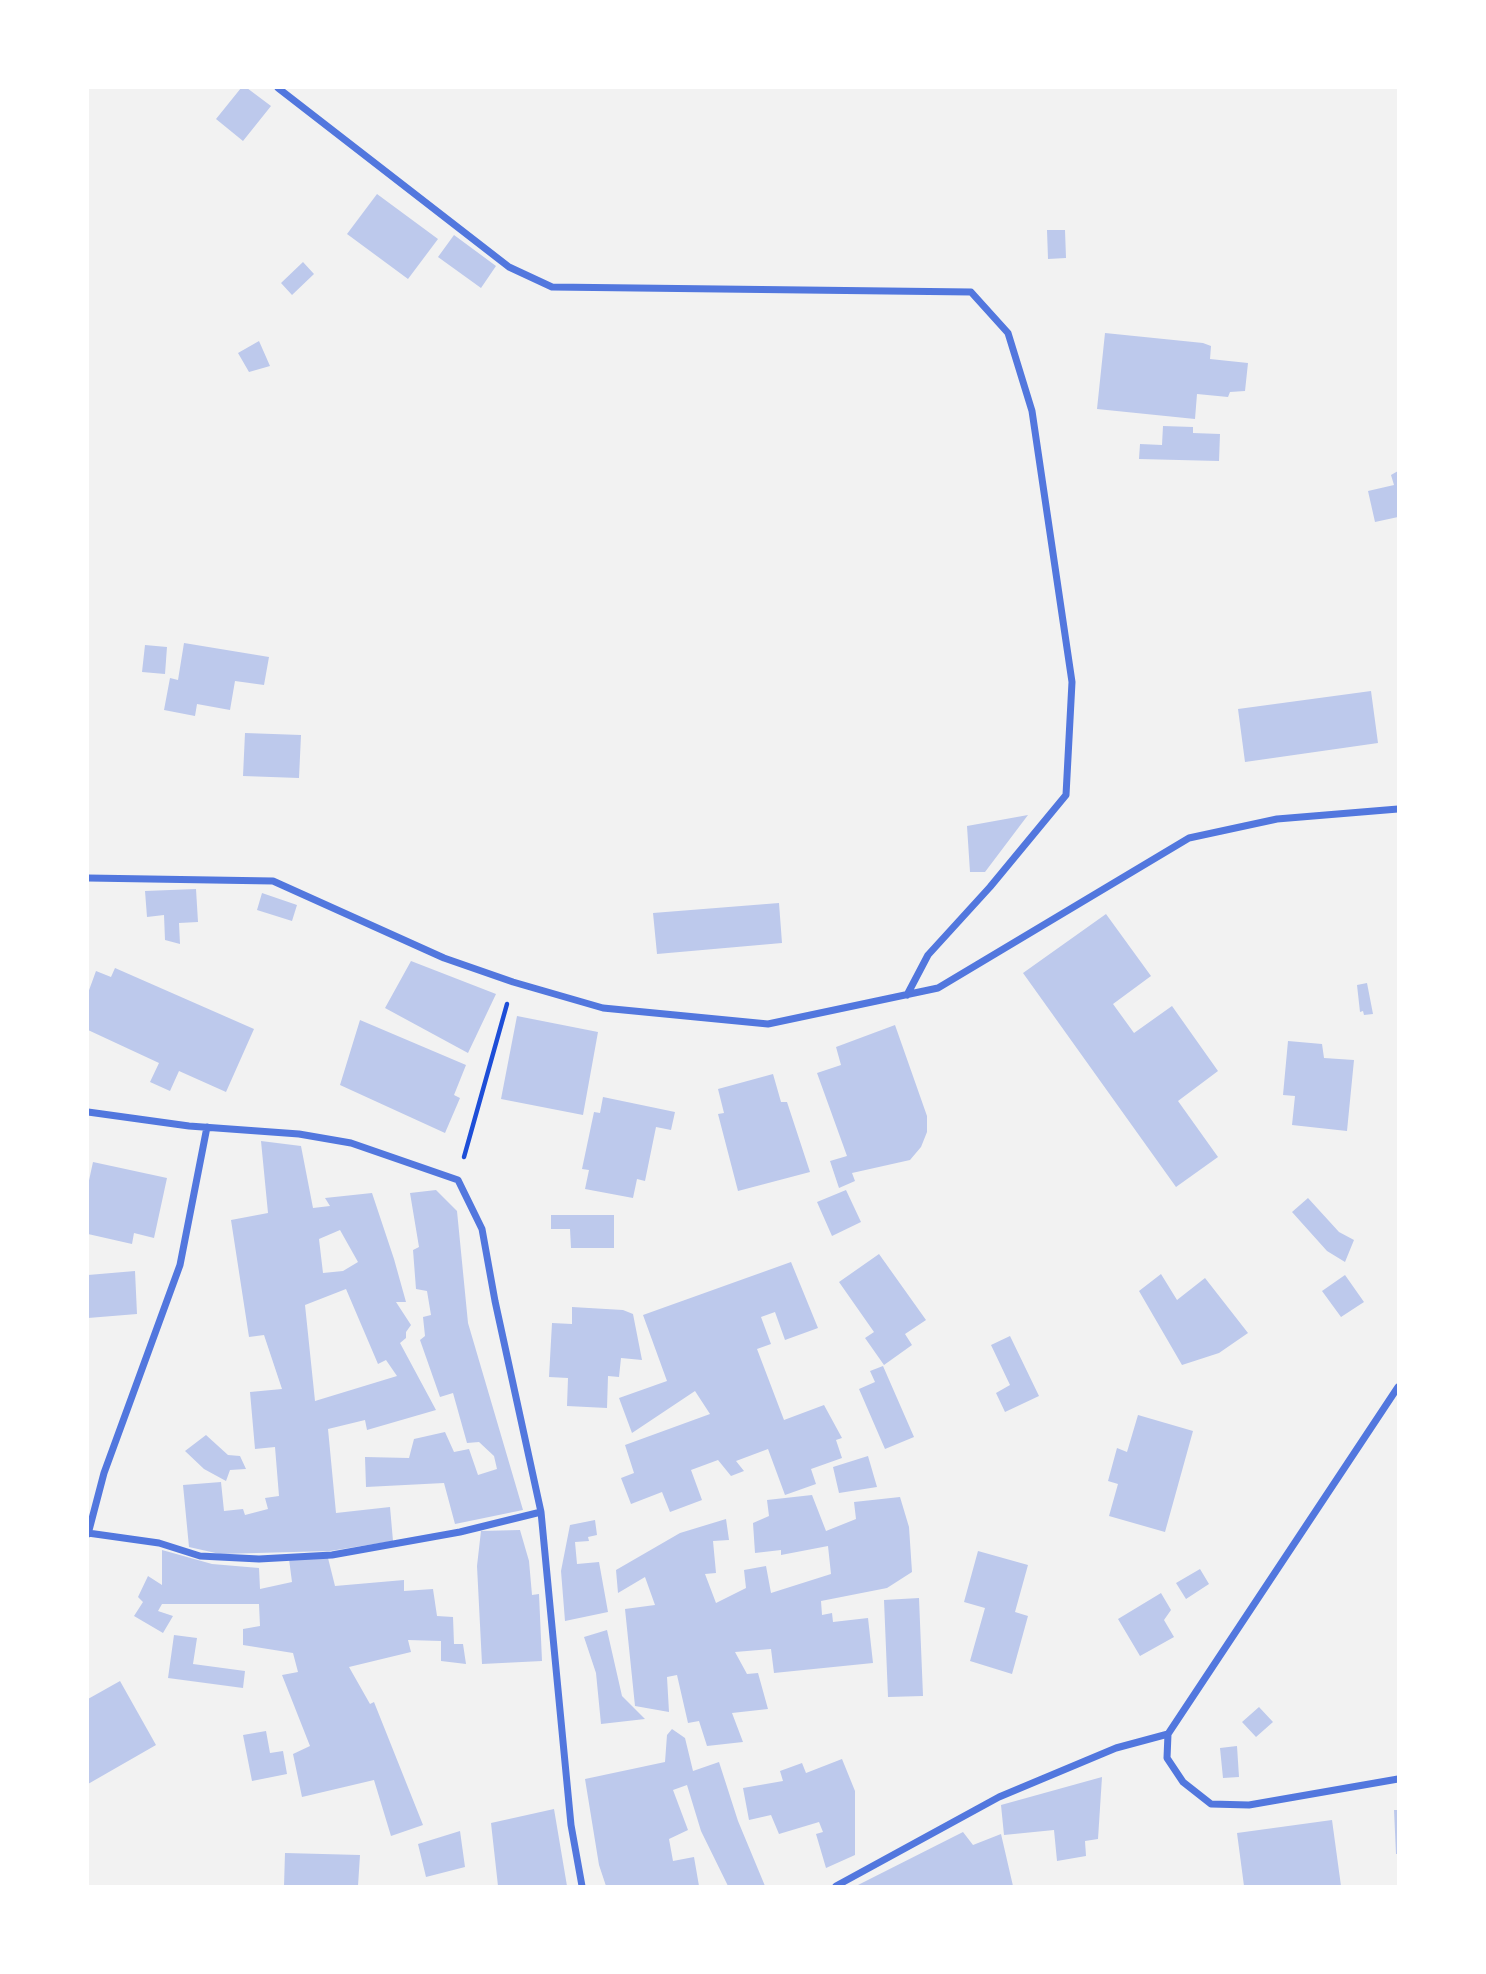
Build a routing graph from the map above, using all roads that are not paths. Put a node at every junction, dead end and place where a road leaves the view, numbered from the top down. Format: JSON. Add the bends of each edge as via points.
{"nodes":[{"id":1,"x":278,"y":88,"type":"edge"},
{"id":2,"x":1398,"y":809,"type":"edge"},
{"id":3,"x":88,"y":878,"type":"edge"},
{"id":4,"x":907,"y":995,"type":"junction"},
{"id":5,"x":88,"y":1112,"type":"edge"},
{"id":6,"x":207,"y":1127,"type":"junction"},
{"id":7,"x":1398,"y":1387,"type":"edge"},
{"id":8,"x":541,"y":1512,"type":"junction"},
{"id":9,"x":88,"y":1534,"type":"edge"},
{"id":10,"x":1168,"y":1734,"type":"junction"},
{"id":11,"x":1398,"y":1779,"type":"edge"},
{"id":12,"x":582,"y":1886,"type":"edge"},
{"id":13,"x":836,"y":1886,"type":"edge"}],
"edges":[{"from":1,"to":4,"type":"street","via":[[509,267],[552,287],[971,292],[1008,333],[1032,411],[1072,682],[1066,794],[928,955]]},
{"from":2,"to":4,"type":"street","via":[[1277,819],[1189,838],[938,988]]},
{"from":3,"to":4,"type":"street","via":[[273,881],[444,957],[603,1008],[768,1024]]},
{"from":5,"to":6,"type":"street"},
{"from":6,"to":8,"type":"street","via":[[351,1143],[458,1180],[482,1229]]},
{"from":6,"to":9,"type":"street","via":[[180,1265],[104,1473]]},
{"from":7,"to":10,"type":"street"},
{"from":8,"to":9,"type":"street","via":[[345,1552],[259,1559],[200,1556],[159,1543]]},
{"from":8,"to":12,"type":"street","via":[[571,1825]]},
{"from":10,"to":11,"type":"street","via":[[1167,1758],[1183,1782],[1211,1804],[1249,1805]]},
{"from":10,"to":13,"type":"street","via":[[1116,1748],[999,1797]]}]}
